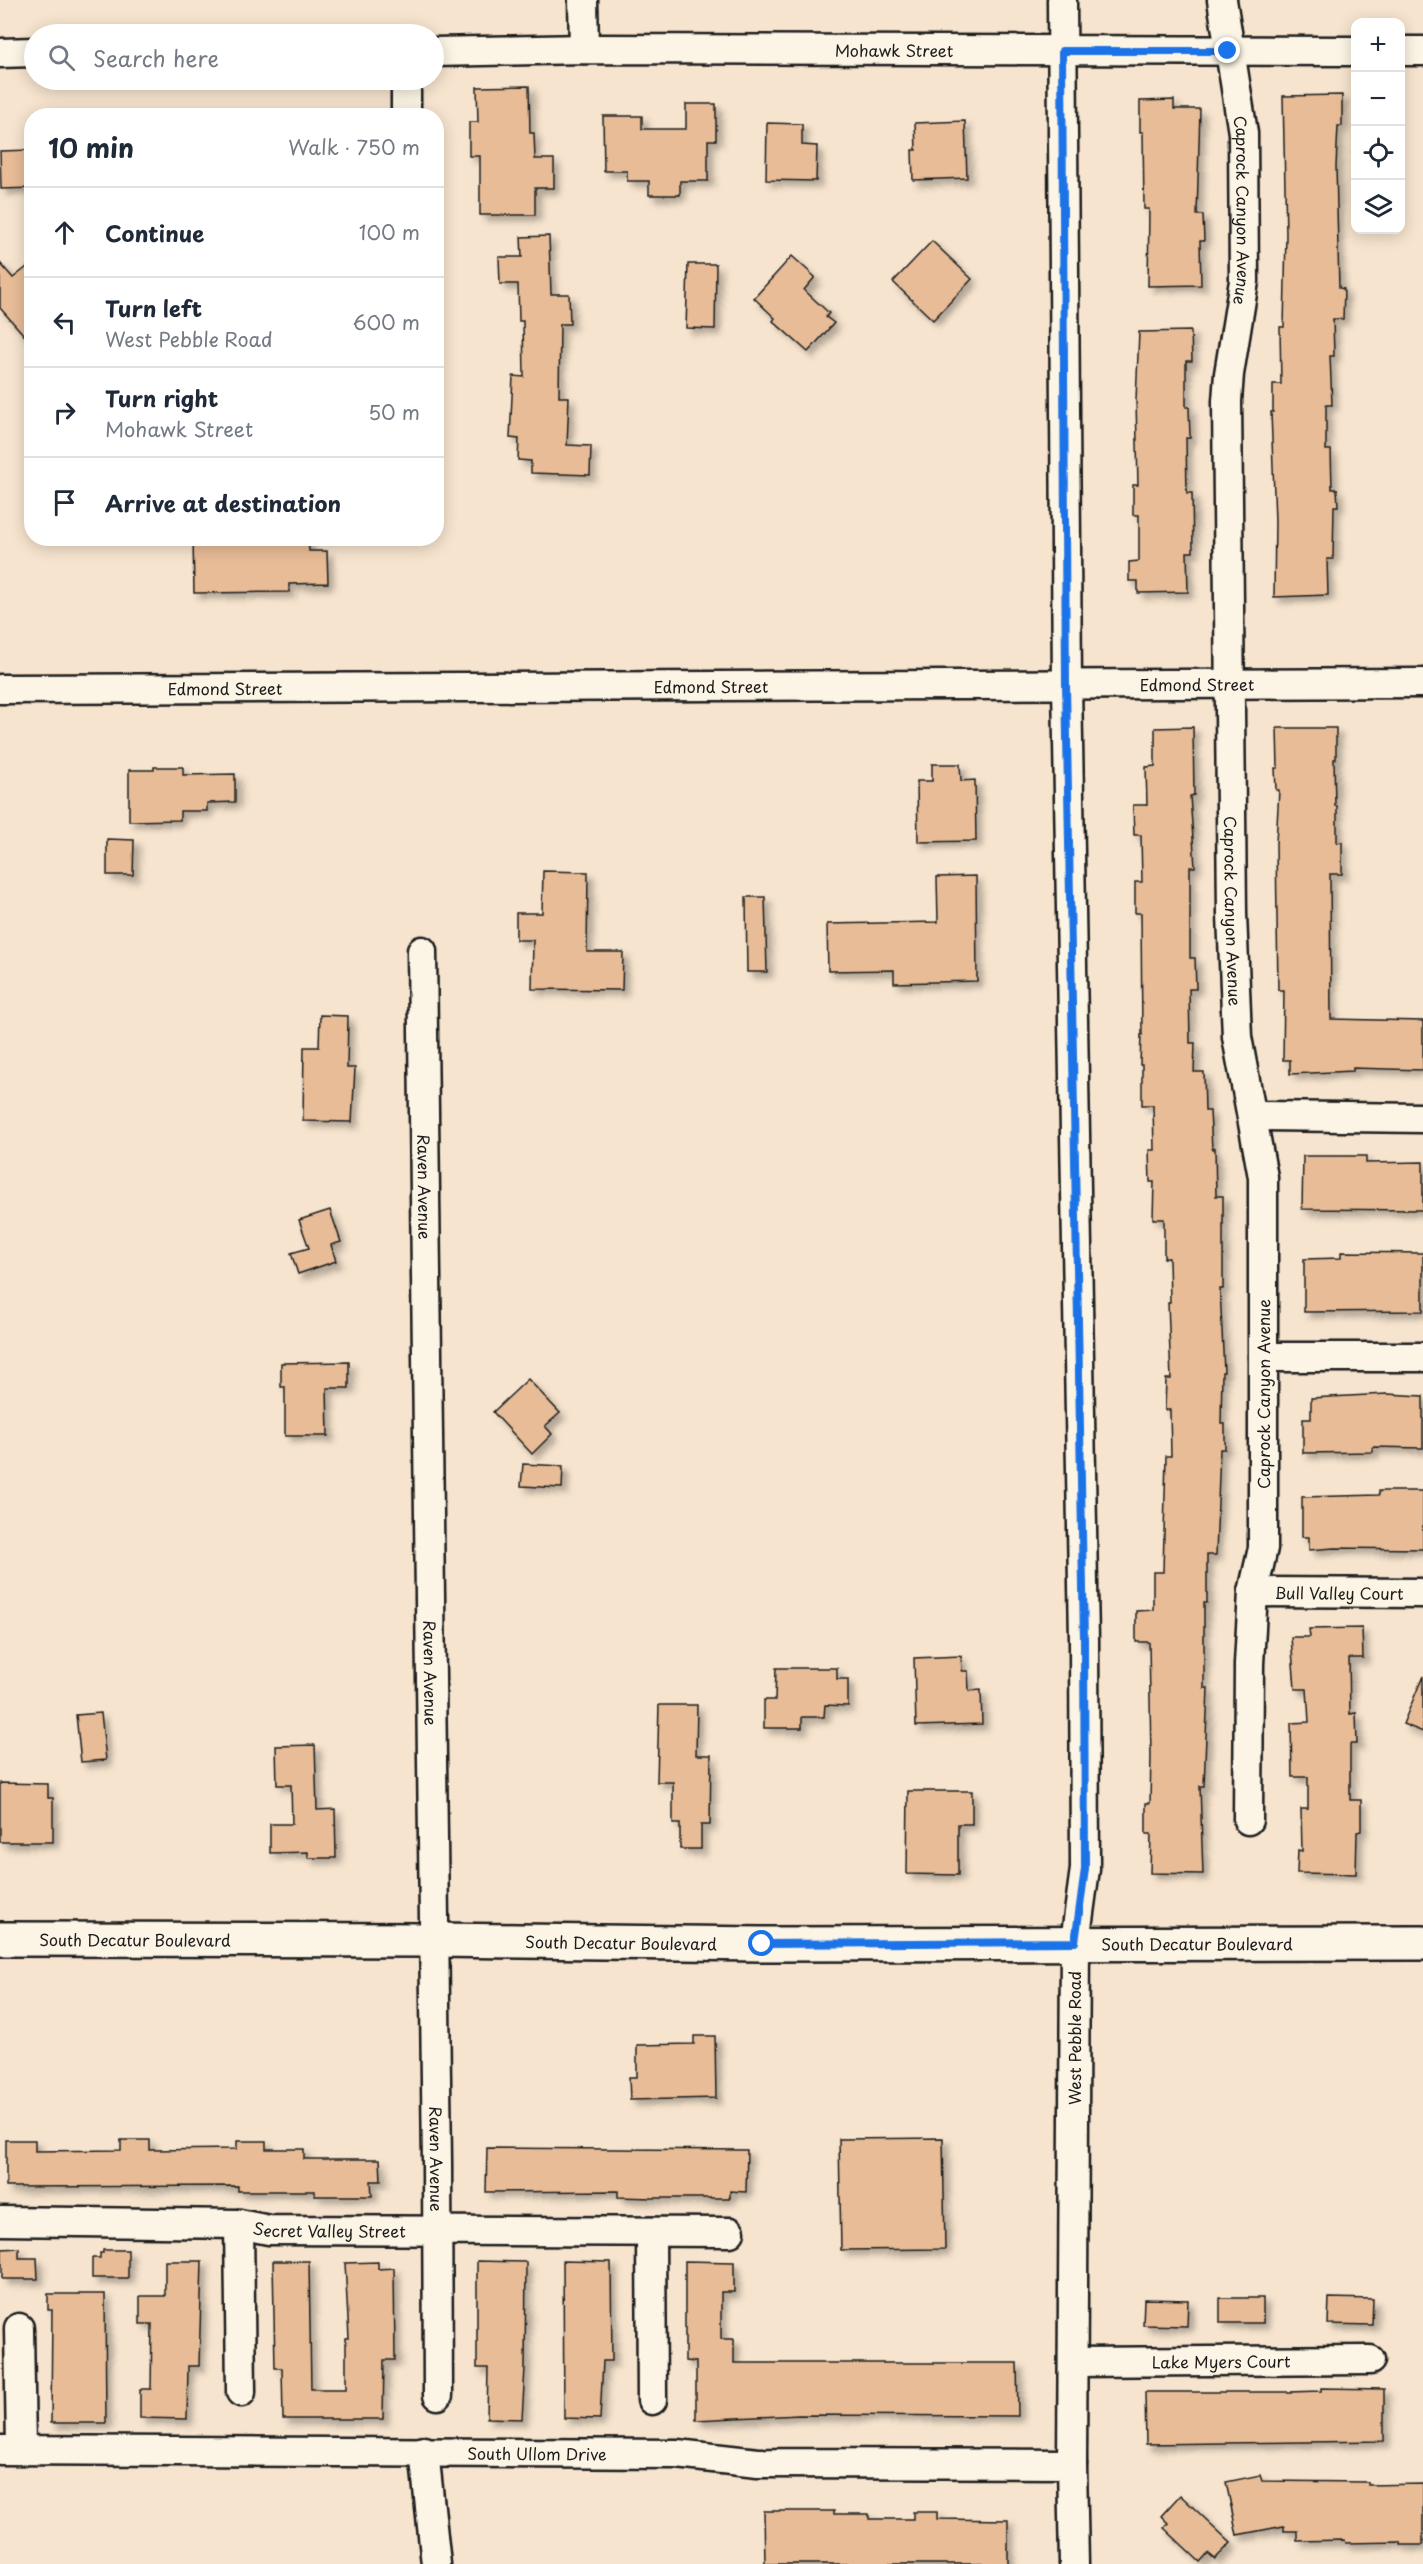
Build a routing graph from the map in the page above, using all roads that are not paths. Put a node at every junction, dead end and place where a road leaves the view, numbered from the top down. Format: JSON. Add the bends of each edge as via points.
{"nodes":[{"id":1,"x":583,"y":0,"type":"edge"},
{"id":2,"x":1062,"y":0,"type":"edge"},
{"id":3,"x":1222,"y":0,"type":"edge"},
{"id":4,"x":584,"y":49,"type":"junction"},
{"id":5,"x":1062,"y":51,"type":"junction"},
{"id":6,"x":1228,"y":51,"type":"junction"},
{"id":7,"x":1351,"y":51,"type":"edge"},
{"id":8,"x":1405,"y":51,"type":"edge"},
{"id":9,"x":1423,"y":51,"type":"edge"},
{"id":10,"x":24,"y":52,"type":"edge"},
{"id":11,"x":444,"y":52,"type":"edge"},
{"id":12,"x":0,"y":53,"type":"edge"},
{"id":13,"x":406,"y":90,"type":"edge"},
{"id":14,"x":406,"y":108,"type":"edge"},
{"id":15,"x":1231,"y":683,"type":"junction"},
{"id":16,"x":1423,"y":683,"type":"edge"},
{"id":17,"x":1066,"y":684,"type":"junction"},
{"id":18,"x":0,"y":689,"type":"edge"},
{"id":19,"x":422,"y":951,"type":"dead end"},
{"id":20,"x":1253,"y":1116,"type":"junction"},
{"id":21,"x":1423,"y":1118,"type":"edge"},
{"id":22,"x":1263,"y":1357,"type":"junction"},
{"id":23,"x":1423,"y":1357,"type":"edge"},
{"id":24,"x":1253,"y":1592,"type":"junction"},
{"id":25,"x":1423,"y":1593,"type":"edge"},
{"id":26,"x":1248,"y":1820,"type":"dead end"},
{"id":27,"x":0,"y":1940,"type":"edge"},
{"id":28,"x":433,"y":1940,"type":"junction"},
{"id":29,"x":1075,"y":1942,"type":"junction"},
{"id":30,"x":1423,"y":1943,"type":"edge"},
{"id":31,"x":0,"y":2221,"type":"edge"},
{"id":32,"x":239,"y":2224,"type":"junction"},
{"id":33,"x":438,"y":2229,"type":"junction"},
{"id":34,"x":651,"y":2232,"type":"junction"},
{"id":35,"x":730,"y":2232,"type":"dead end"},
{"id":36,"x":19,"y":2328,"type":"dead end"},
{"id":37,"x":1370,"y":2360,"type":"dead end"},
{"id":38,"x":1073,"y":2362,"type":"junction"},
{"id":39,"x":241,"y":2392,"type":"dead end"},
{"id":40,"x":438,"y":2395,"type":"dead end"},
{"id":41,"x":652,"y":2400,"type":"dead end"},
{"id":42,"x":11,"y":2450,"type":"edge"},
{"id":43,"x":424,"y":2451,"type":"junction"},
{"id":44,"x":1072,"y":2464,"type":"junction"},
{"id":45,"x":436,"y":2564,"type":"edge"},
{"id":46,"x":1074,"y":2564,"type":"edge"}],
"edges":[{"from":1,"to":4,"type":"street"},
{"from":2,"to":5,"type":"street","name":"West Pebble Road"},
{"from":3,"to":6,"type":"street","name":"Caprock Canyon Avenue"},
{"from":4,"to":5,"type":"street","name":"Mohawk Street"},
{"from":4,"to":11,"type":"street","name":"Mohawk Street"},
{"from":5,"to":6,"type":"street","name":"Mohawk Street"},
{"from":5,"to":17,"type":"street","name":"West Pebble Road"},
{"from":6,"to":7,"type":"street","name":"Mohawk Street"},
{"from":6,"to":15,"type":"street","name":"Caprock Canyon Avenue","via":[[1243,133],[1244,281],[1227,401]]},
{"from":8,"to":9,"type":"street"},
{"from":10,"to":12,"type":"street"},
{"from":13,"to":14,"type":"street"},
{"from":15,"to":16,"type":"street","name":"Edmond Street"},
{"from":15,"to":17,"type":"street","name":"Edmond Street"},
{"from":15,"to":20,"type":"street","name":"Caprock Canyon Avenue","via":[[1237,1037]]},
{"from":17,"to":18,"type":"street","name":"Edmond Street"},
{"from":17,"to":29,"type":"street","name":"West Pebble Road","via":[[1084,1640],[1085,1869]]},
{"from":19,"to":28,"type":"street","name":"Raven Avenue"},
{"from":20,"to":21,"type":"street"},
{"from":20,"to":22,"type":"street","name":"Caprock Canyon Avenue","via":[[1263,1178]]},
{"from":22,"to":23,"type":"street"},
{"from":22,"to":24,"type":"street","name":"Caprock Canyon Avenue","via":[[1263,1548]]},
{"from":24,"to":25,"type":"street","name":"Bull Valley Court"},
{"from":24,"to":26,"type":"street","name":"Caprock Canyon Avenue"},
{"from":27,"to":28,"type":"main road","name":"South Decatur Boulevard"},
{"from":28,"to":29,"type":"main road","name":"South Decatur Boulevard"},
{"from":28,"to":33,"type":"street","name":"Raven Avenue"},
{"from":29,"to":30,"type":"main road","name":"South Decatur Boulevard"},
{"from":29,"to":38,"type":"street","name":"West Pebble Road"},
{"from":31,"to":32,"type":"street","name":"Secret Valley Street"},
{"from":32,"to":33,"type":"street","name":"Secret Valley Street","via":[[269,2230]]},
{"from":32,"to":39,"type":"street"},
{"from":33,"to":34,"type":"street","name":"Secret Valley Street"},
{"from":33,"to":40,"type":"street","name":"Raven Avenue"},
{"from":34,"to":35,"type":"street","name":"Secret Valley Street"},
{"from":34,"to":41,"type":"street"},
{"from":36,"to":42,"type":"street"},
{"from":37,"to":38,"type":"street","name":"Lake Myers Court"},
{"from":38,"to":44,"type":"street","name":"West Pebble Road"},
{"from":42,"to":43,"type":"street","name":"South Ullom Drive"},
{"from":43,"to":44,"type":"street","name":"South Ullom Drive","via":[[677,2454],[758,2463]]},
{"from":43,"to":45,"type":"street"},
{"from":44,"to":46,"type":"street","name":"West Pebble Road"}]}
